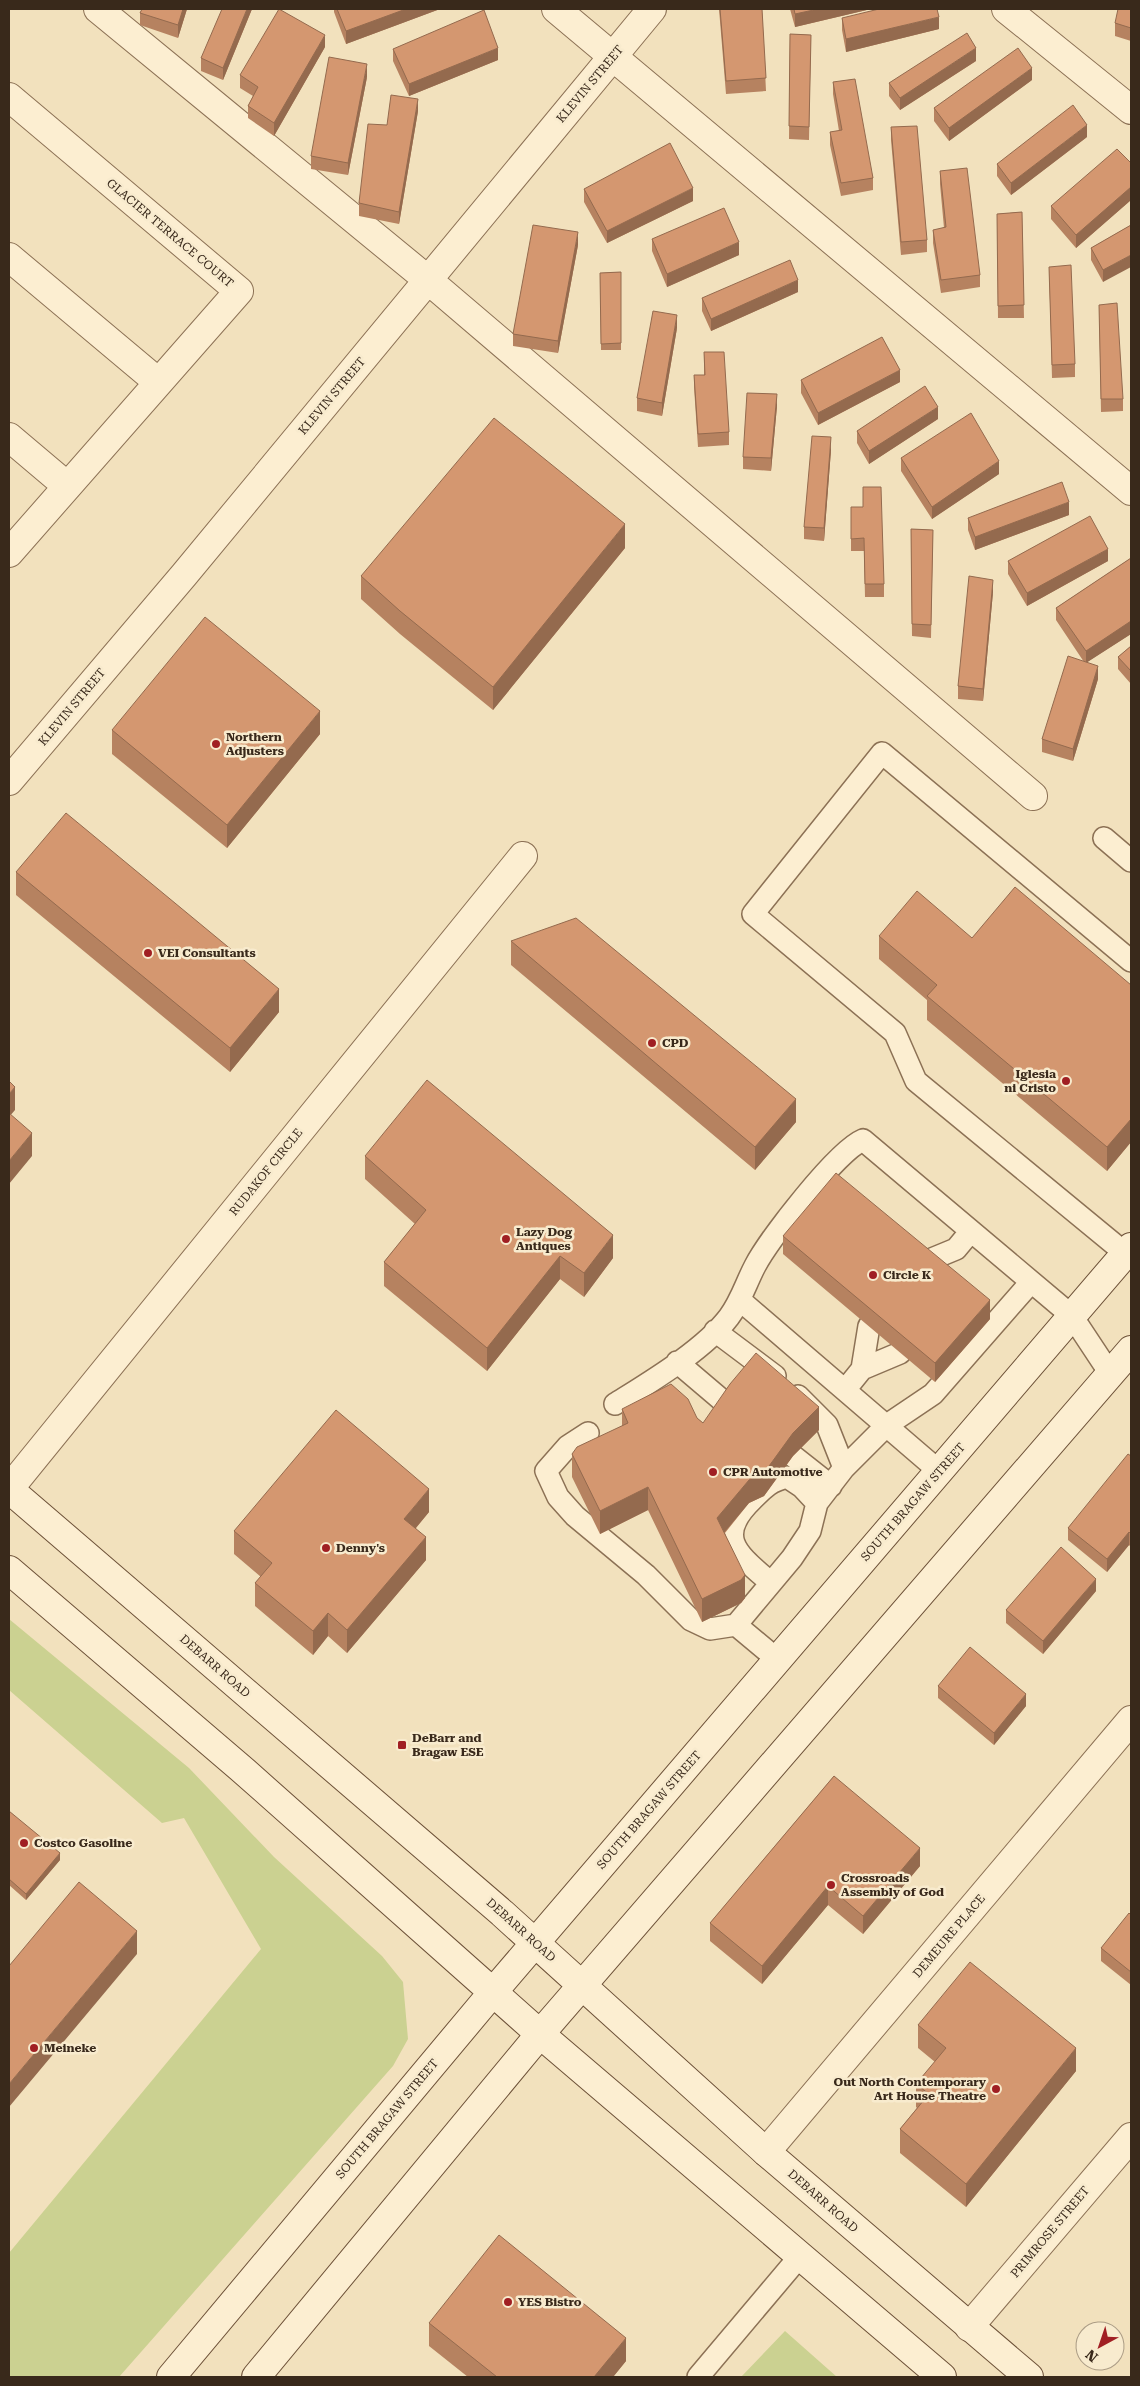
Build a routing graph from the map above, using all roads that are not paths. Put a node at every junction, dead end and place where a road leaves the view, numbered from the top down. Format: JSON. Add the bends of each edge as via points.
{"nodes":[{"id":1,"x":98,"y":9,"type":"edge"},
{"id":2,"x":556,"y":9,"type":"edge"},
{"id":3,"x":652,"y":9,"type":"edge"},
{"id":4,"x":1006,"y":9,"type":"edge"},
{"id":5,"x":613,"y":56,"type":"junction"},
{"id":6,"x":9,"y":97,"type":"edge"},
{"id":7,"x":1131,"y":110,"type":"edge"},
{"id":8,"x":9,"y":257,"type":"edge"},
{"id":9,"x":428,"y":280,"type":"junction"},
{"id":10,"x":158,"y":382,"type":"junction"},
{"id":11,"x":9,"y":437,"type":"edge"},
{"id":12,"x":67,"y":486,"type":"junction"},
{"id":13,"x":1131,"y":491,"type":"edge"},
{"id":14,"x":9,"y":553,"type":"edge"},
{"id":15,"x":9,"y":781,"type":"edge"},
{"id":16,"x":1033,"y":796,"type":"dead end"},
{"id":17,"x":1104,"y":838,"type":"dead end"},
{"id":18,"x":523,"y":856,"type":"dead end"},
{"id":19,"x":1131,"y":860,"type":"edge"},
{"id":20,"x":1131,"y":961,"type":"edge"},
{"id":21,"x":971,"y":1231,"type":"junction"},
{"id":22,"x":1129,"y":1253,"type":"edge"},
{"id":23,"x":922,"y":1262,"type":"edge"},
{"id":24,"x":1031,"y":1282,"type":"junction"},
{"id":25,"x":741,"y":1301,"type":"junction"},
{"id":26,"x":1072,"y":1316,"type":"junction"},
{"id":27,"x":869,"y":1326,"type":"edge"},
{"id":28,"x":715,"y":1331,"type":"junction"},
{"id":29,"x":1131,"y":1350,"type":"edge"},
{"id":30,"x":900,"y":1353,"type":"edge"},
{"id":31,"x":677,"y":1362,"type":"junction"},
{"id":32,"x":862,"y":1369,"type":"junction"},
{"id":33,"x":1111,"y":1375,"type":"junction"},
{"id":34,"x":844,"y":1390,"type":"junction"},
{"id":35,"x":615,"y":1404,"type":"dead end"},
{"id":36,"x":730,"y":1408,"type":"edge"},
{"id":37,"x":886,"y":1426,"type":"junction"},
{"id":38,"x":588,"y":1433,"type":"dead end"},
{"id":39,"x":793,"y":1456,"type":"edge"},
{"id":40,"x":844,"y":1468,"type":"junction"},
{"id":41,"x":939,"y":1471,"type":"junction"},
{"id":42,"x":831,"y":1486,"type":"junction"},
{"id":43,"x":9,"y":1489,"type":"edge"},
{"id":44,"x":817,"y":1503,"type":"junction"},
{"id":45,"x":9,"y":1570,"type":"edge"},
{"id":46,"x":771,"y":1583,"type":"junction"},
{"id":47,"x":736,"y":1626,"type":"junction"},
{"id":48,"x":778,"y":1660,"type":"junction"},
{"id":49,"x":1131,"y":1720,"type":"edge"},
{"id":50,"x":536,"y":1943,"type":"junction"},
{"id":51,"x":582,"y":1985,"type":"junction"},
{"id":52,"x":493,"y":1992,"type":"junction"},
{"id":53,"x":540,"y":2034,"type":"junction"},
{"id":54,"x":1131,"y":2138,"type":"edge"},
{"id":55,"x":766,"y":2152,"type":"junction"},
{"id":56,"x":800,"y":2256,"type":"junction"},
{"id":57,"x":969,"y":2327,"type":"junction"},
{"id":58,"x":171,"y":2377,"type":"edge"},
{"id":59,"x":256,"y":2377,"type":"edge"},
{"id":60,"x":698,"y":2377,"type":"edge"},
{"id":61,"x":942,"y":2377,"type":"edge"},
{"id":62,"x":1029,"y":2377,"type":"edge"}],
"edges":[{"from":1,"to":9,"type":"street"},
{"from":2,"to":5,"type":"street"},
{"from":3,"to":5,"type":"street","name":"KLEVIN STREET"},
{"from":4,"to":7,"type":"street"},
{"from":5,"to":9,"type":"street","name":"KLEVIN STREET"},
{"from":5,"to":13,"type":"street"},
{"from":6,"to":10,"type":"street","name":"GLACIER TERRACE COURT","via":[[239,291]]},
{"from":8,"to":10,"type":"street"},
{"from":9,"to":15,"type":"street","name":"KLEVIN STREET"},
{"from":9,"to":16,"type":"street"},
{"from":10,"to":12,"type":"street","name":"GLACIER TERRACE COURT"},
{"from":11,"to":12,"type":"street"},
{"from":12,"to":14,"type":"street","name":"GLACIER TERRACE COURT"},
{"from":17,"to":19,"type":"lane"},
{"from":18,"to":43,"type":"street","name":"RUDAKOF CIRCLE"},
{"from":20,"to":22,"type":"lane","via":[[882,752],[753,914],[895,1033],[916,1081]]},
{"from":21,"to":23,"type":"lane","via":[[956,1259]]},
{"from":21,"to":24,"type":"lane"},
{"from":21,"to":25,"type":"lane","via":[[863,1140],[854,1144],[834,1164],[776,1233],[755,1266]]},
{"from":22,"to":26,"type":"street","name":"SOUTH BRAGAW STREET"},
{"from":24,"to":26,"type":"lane"},
{"from":24,"to":37,"type":"lane","via":[[933,1394]]},
{"from":25,"to":28,"type":"lane"},
{"from":25,"to":34,"type":"lane"},
{"from":26,"to":33,"type":"lane"},
{"from":26,"to":41,"type":"street","name":"SOUTH BRAGAW STREET"},
{"from":27,"to":32,"type":"lane"},
{"from":28,"to":31,"type":"lane"},
{"from":28,"to":40,"type":"lane","via":[[770,1372],[827,1425]]},
{"from":29,"to":33,"type":"street"},
{"from":30,"to":32,"type":"lane"},
{"from":31,"to":35,"type":"lane"},
{"from":31,"to":36,"type":"lane"},
{"from":32,"to":34,"type":"lane"},
{"from":33,"to":51,"type":"street"},
{"from":34,"to":37,"type":"lane"},
{"from":37,"to":40,"type":"lane"},
{"from":37,"to":41,"type":"lane"},
{"from":38,"to":47,"type":"lane","via":[[568,1446],[546,1471],[558,1497],[575,1516],[646,1574],[691,1620],[710,1629]]},
{"from":39,"to":42,"type":"lane"},
{"from":40,"to":42,"type":"lane"},
{"from":41,"to":48,"type":"street","name":"SOUTH BRAGAW STREET"},
{"from":42,"to":44,"type":"lane"},
{"from":43,"to":50,"type":"street","name":"DEBARR ROAD"},
{"from":44,"to":46,"type":"lane","via":[[810,1531]]},
{"from":44,"to":46,"type":"lane","via":[[787,1477],[770,1481],[734,1521],[732,1535],[736,1550]]},
{"from":45,"to":52,"type":"street","via":[[246,1772]]},
{"from":46,"to":47,"type":"lane"},
{"from":47,"to":48,"type":"lane"},
{"from":48,"to":50,"type":"street","name":"SOUTH BRAGAW STREET"},
{"from":49,"to":55,"type":"street","name":"DEMEURE PLACE"},
{"from":50,"to":51,"type":"street","name":"DEBARR ROAD"},
{"from":50,"to":52,"type":"street","name":"SOUTH BRAGAW STREET"},
{"from":51,"to":53,"type":"street"},
{"from":51,"to":55,"type":"street","name":"DEBARR ROAD"},
{"from":52,"to":53,"type":"street"},
{"from":52,"to":58,"type":"street","name":"SOUTH BRAGAW STREET"},
{"from":53,"to":56,"type":"street"},
{"from":53,"to":59,"type":"street"},
{"from":54,"to":57,"type":"street","name":"PRIMROSE STREET"},
{"from":55,"to":57,"type":"street","name":"DEBARR ROAD"},
{"from":56,"to":60,"type":"lane"},
{"from":56,"to":61,"type":"street"},
{"from":57,"to":62,"type":"street","name":"DEBARR ROAD"}]}
